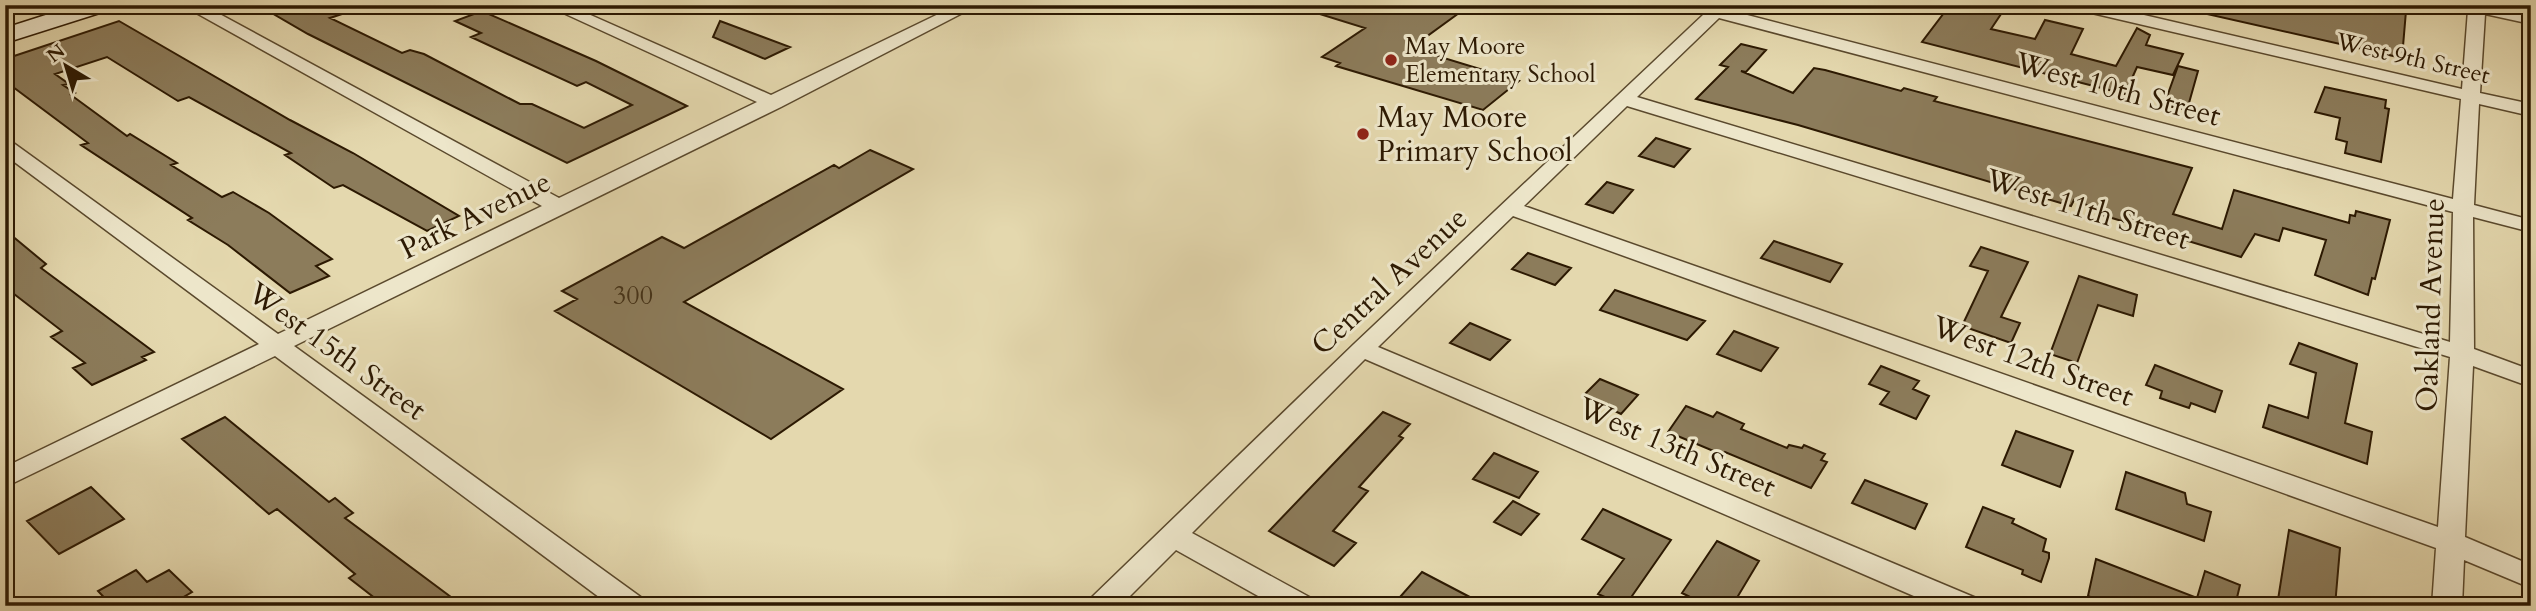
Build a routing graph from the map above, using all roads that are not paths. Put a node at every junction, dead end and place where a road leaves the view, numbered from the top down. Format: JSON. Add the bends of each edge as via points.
{"nodes":[{"id":1,"x":101,"y":5,"type":"edge"},
{"id":2,"x":190,"y":5,"type":"edge"},
{"id":3,"x":554,"y":5,"type":"edge"},
{"id":4,"x":933,"y":5,"type":"edge"},
{"id":5,"x":1691,"y":5,"type":"edge"},
{"id":6,"x":2079,"y":5,"type":"edge"},
{"id":7,"x":2473,"y":6,"type":"edge"},
{"id":8,"x":1720,"y":8,"type":"edge"},
{"id":9,"x":962,"y":9,"type":"edge"},
{"id":10,"x":2531,"y":19,"type":"edge"},
{"id":11,"x":5,"y":36,"type":"edge"},
{"id":12,"x":2470,"y":96,"type":"junction"},
{"id":13,"x":1626,"y":100,"type":"junction"},
{"id":14,"x":774,"y":103,"type":"junction"},
{"id":15,"x":2531,"y":110,"type":"edge"},
{"id":16,"x":5,"y":146,"type":"edge"},
{"id":17,"x":561,"y":208,"type":"junction"},
{"id":18,"x":2463,"y":208,"type":"junction"},
{"id":19,"x":1513,"y":209,"type":"junction"},
{"id":20,"x":2531,"y":226,"type":"edge"},
{"id":21,"x":278,"y":347,"type":"junction"},
{"id":22,"x":1362,"y":348,"type":"junction"},
{"id":23,"x":2462,"y":353,"type":"junction"},
{"id":24,"x":2531,"y":379,"type":"edge"},
{"id":25,"x":5,"y":478,"type":"edge"},
{"id":26,"x":1174,"y":536,"type":"junction"},
{"id":27,"x":2452,"y":543,"type":"junction"},
{"id":28,"x":2531,"y":577,"type":"edge"},
{"id":29,"x":632,"y":606,"type":"edge"},
{"id":30,"x":1101,"y":606,"type":"edge"},
{"id":31,"x":1301,"y":606,"type":"edge"},
{"id":32,"x":1966,"y":606,"type":"edge"},
{"id":33,"x":2447,"y":606,"type":"edge"}],
"edges":[{"from":1,"to":11,"type":"street"},
{"from":2,"to":17,"type":"street"},
{"from":3,"to":14,"type":"street"},
{"from":4,"to":9,"type":"street"},
{"from":5,"to":8,"type":"street","name":"West 10th Street"},
{"from":6,"to":12,"type":"street","name":"West 9th Street"},
{"from":7,"to":10,"type":"street"},
{"from":7,"to":12,"type":"street","name":"Oakland Avenue"},
{"from":8,"to":13,"type":"street","name":"Central Avenue"},
{"from":8,"to":18,"type":"street","name":"West 10th Street"},
{"from":9,"to":14,"type":"street","name":"Park Avenue"},
{"from":12,"to":15,"type":"street","name":"West 9th Street"},
{"from":12,"to":18,"type":"street","name":"Oakland Avenue"},
{"from":13,"to":19,"type":"street","name":"Central Avenue"},
{"from":13,"to":23,"type":"street","name":"West 11th Street"},
{"from":14,"to":17,"type":"street","name":"Park Avenue"},
{"from":16,"to":21,"type":"street","name":"West 15th Street"},
{"from":17,"to":21,"type":"street","name":"Park Avenue"},
{"from":18,"to":20,"type":"street","name":"West 10th Street"},
{"from":18,"to":23,"type":"street","name":"Oakland Avenue"},
{"from":19,"to":22,"type":"street","name":"Central Avenue"},
{"from":19,"to":27,"type":"street","name":"West 12th Street"},
{"from":21,"to":25,"type":"street","name":"Park Avenue"},
{"from":21,"to":29,"type":"street","name":"West 15th Street"},
{"from":22,"to":26,"type":"street","name":"Central Avenue"},
{"from":22,"to":32,"type":"street","name":"West 13th Street"},
{"from":23,"to":24,"type":"street","name":"West 11th Street"},
{"from":23,"to":27,"type":"street","name":"Oakland Avenue"},
{"from":26,"to":30,"type":"street","name":"Central Avenue"},
{"from":26,"to":31,"type":"street"},
{"from":27,"to":28,"type":"street","name":"West 12th Street"},
{"from":27,"to":33,"type":"street","name":"Oakland Avenue"}]}
